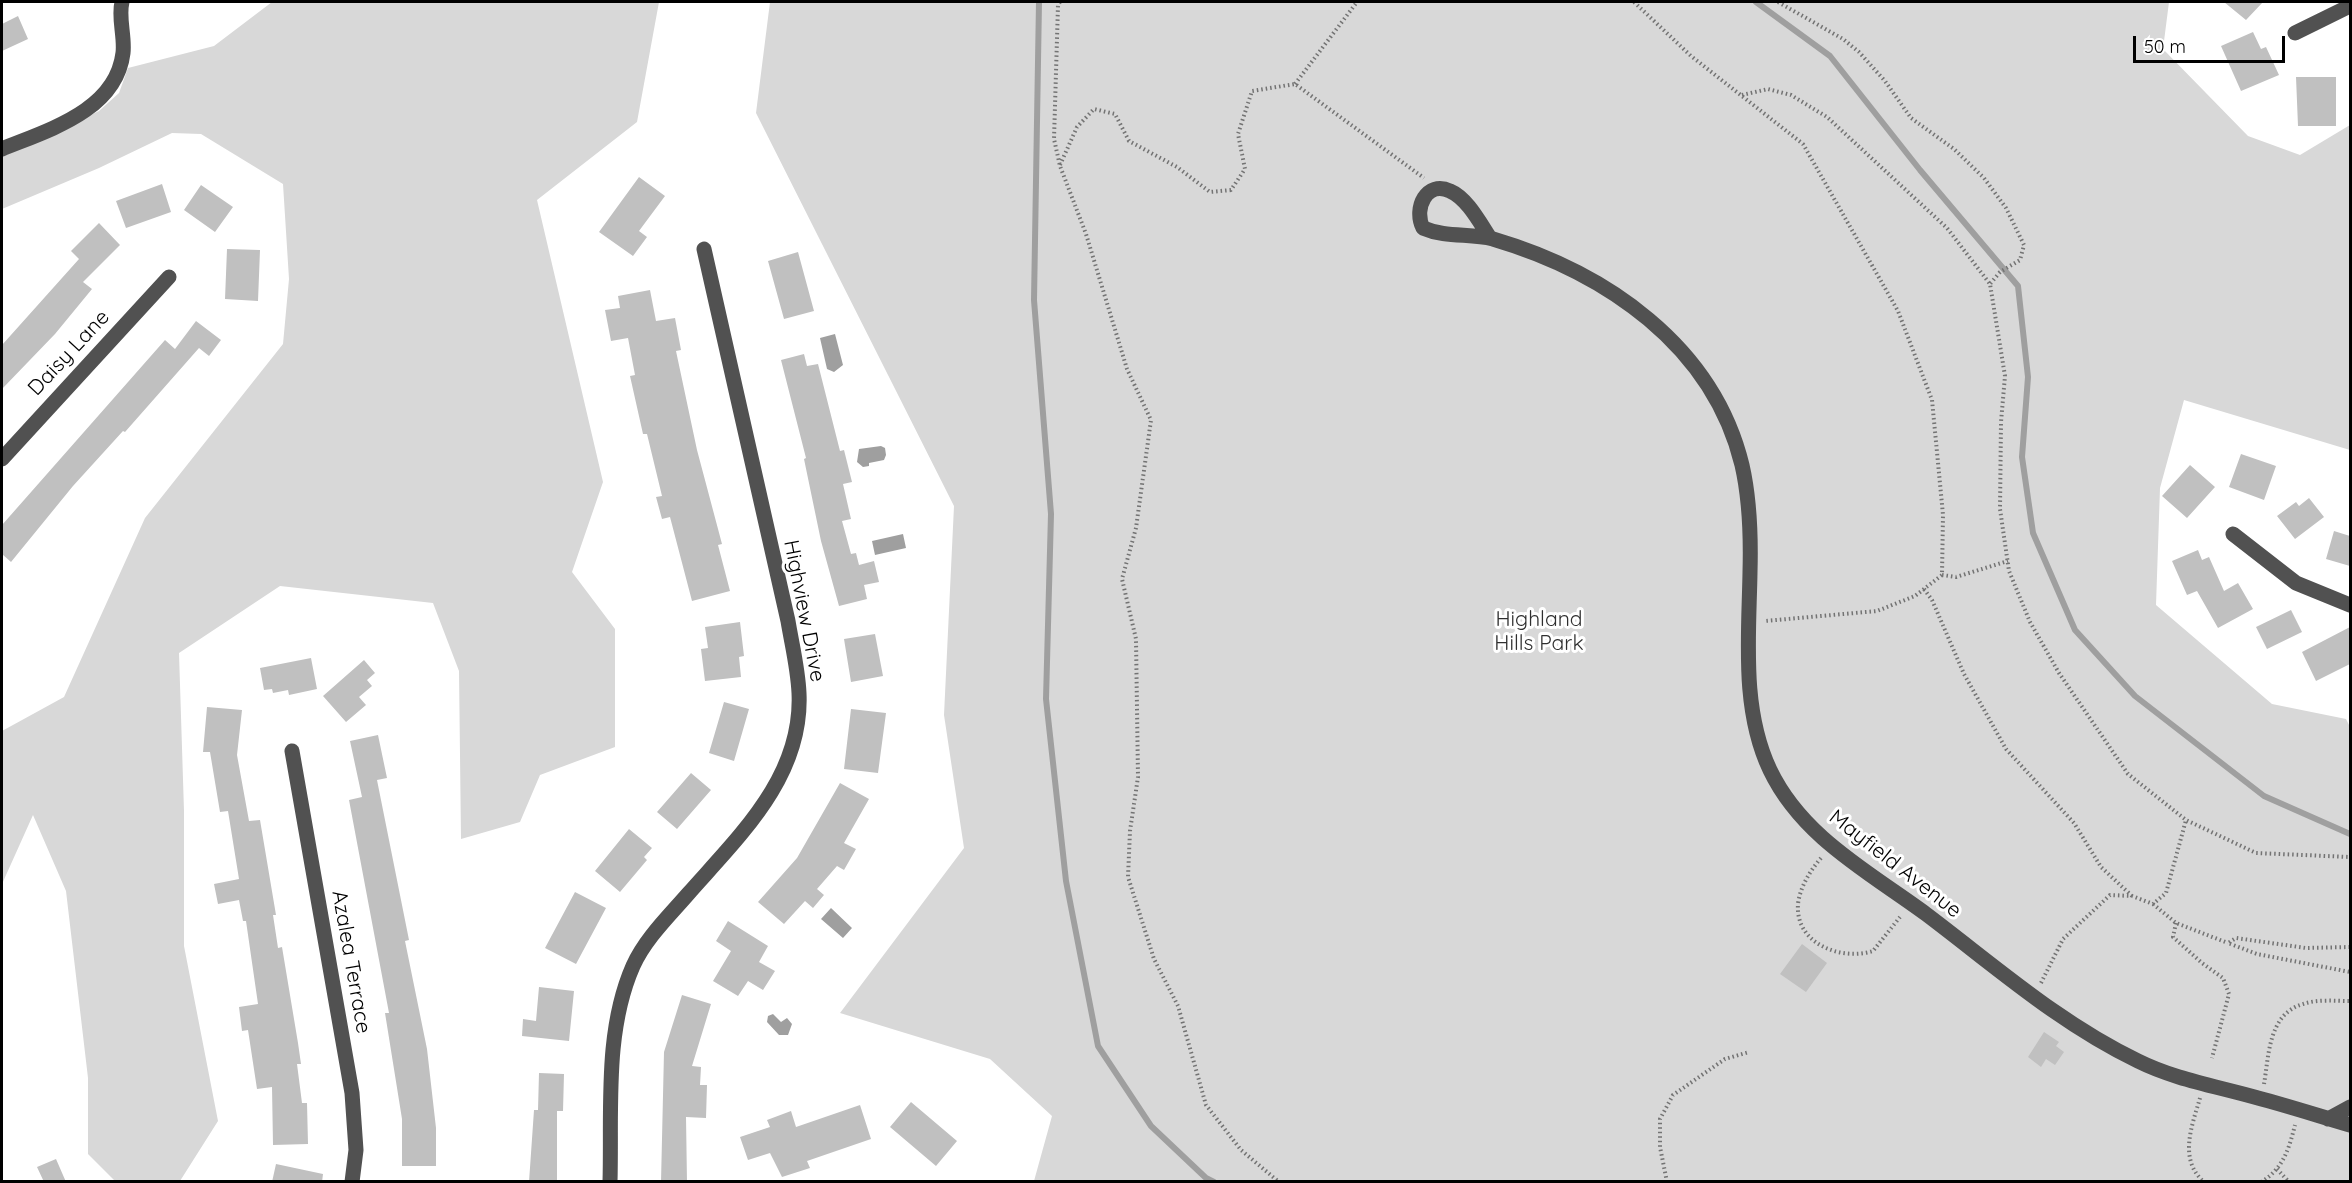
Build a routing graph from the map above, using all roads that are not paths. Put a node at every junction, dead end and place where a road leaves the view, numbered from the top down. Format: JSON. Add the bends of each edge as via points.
{"nodes":[{"id":1,"x":122,"y":2,"type":"edge"},
{"id":2,"x":2350,"y":6,"type":"edge"},
{"id":3,"x":2295,"y":33,"type":"dead end"},
{"id":4,"x":2,"y":149,"type":"edge"},
{"id":5,"x":1490,"y":238,"type":"junction"},
{"id":6,"x":704,"y":249,"type":"dead end"},
{"id":7,"x":169,"y":277,"type":"dead end"},
{"id":8,"x":2,"y":459,"type":"edge"},
{"id":9,"x":2234,"y":534,"type":"dead end"},
{"id":10,"x":2350,"y":605,"type":"edge"},
{"id":11,"x":292,"y":751,"type":"dead end"},
{"id":12,"x":2350,"y":1107,"type":"edge"},
{"id":13,"x":2328,"y":1119,"type":"junction"},
{"id":14,"x":2350,"y":1125,"type":"edge"},
{"id":15,"x":352,"y":1182,"type":"edge"},
{"id":16,"x":610,"y":1182,"type":"edge"}],
"edges":[{"from":1,"to":4,"type":"street","via":[[123,52],[117,76],[103,97],[81,114]]},
{"from":2,"to":3,"type":"street"},
{"from":5,"to":5,"type":"street","name":"Mayfield Avenue","via":[[1450,191],[1440,189],[1427,194],[1420,203],[1423,228],[1447,235]]},
{"from":5,"to":13,"type":"street","name":"Mayfield Avenue","via":[[1580,273],[1620,296],[1666,333],[1709,387],[1730,432],[1745,480],[1750,532],[1750,688],[1760,744],[1787,799],[1830,846],[2060,1018],[2139,1062]]},
{"from":6,"to":16,"type":"street","name":"Highview Drive","via":[[789,621],[799,710],[786,766],[760,811],[662,924],[634,964],[614,1038]]},
{"from":7,"to":8,"type":"street","name":"Daisy Lane"},
{"from":9,"to":10,"type":"street","via":[[2296,583]]},
{"from":11,"to":15,"type":"street","name":"Azalea Terrace","via":[[352,1093],[356,1150]]},
{"from":12,"to":13,"type":"street"},
{"from":13,"to":14,"type":"street","name":"Mayfield Avenue"}]}
